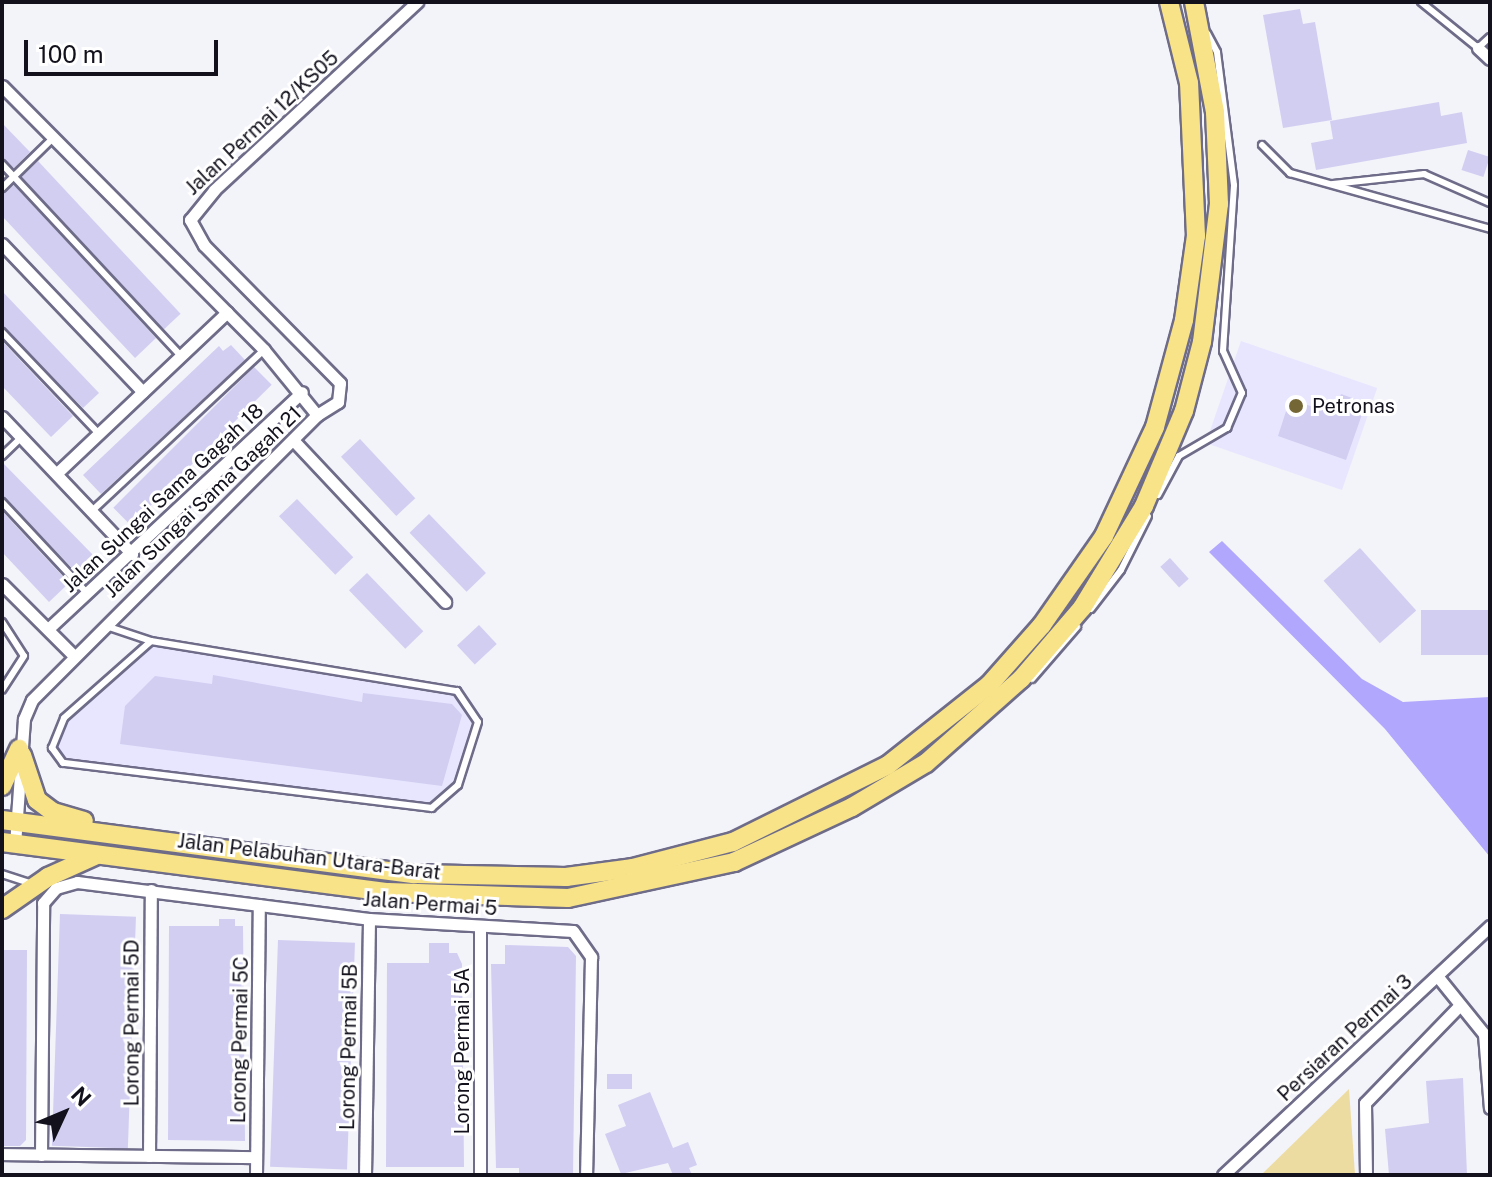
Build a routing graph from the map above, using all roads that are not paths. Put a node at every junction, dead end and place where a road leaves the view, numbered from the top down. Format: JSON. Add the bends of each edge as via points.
{"nodes":[{"id":1,"x":417,"y":2,"type":"edge"},
{"id":2,"x":1421,"y":2,"type":"edge"},
{"id":3,"x":1196,"y":9,"type":"edge"},
{"id":4,"x":1172,"y":11,"type":"edge"},
{"id":5,"x":1490,"y":37,"type":"edge"},
{"id":6,"x":1478,"y":48,"type":"junction"},
{"id":7,"x":1490,"y":59,"type":"edge"},
{"id":8,"x":2,"y":86,"type":"edge"},
{"id":9,"x":53,"y":138,"type":"junction"},
{"id":10,"x":1262,"y":145,"type":"dead end"},
{"id":11,"x":2,"y":164,"type":"edge"},
{"id":12,"x":14,"y":177,"type":"junction"},
{"id":13,"x":1331,"y":184,"type":"junction"},
{"id":14,"x":2,"y":188,"type":"edge"},
{"id":15,"x":1490,"y":203,"type":"edge"},
{"id":16,"x":1490,"y":229,"type":"edge"},
{"id":17,"x":2,"y":244,"type":"edge"},
{"id":18,"x":227,"y":312,"type":"junction"},
{"id":19,"x":2,"y":332,"type":"edge"},
{"id":20,"x":264,"y":350,"type":"junction"},
{"id":21,"x":181,"y":356,"type":"junction"},
{"id":22,"x":143,"y":392,"type":"junction"},
{"id":23,"x":302,"y":392,"type":"junction"},
{"id":24,"x":317,"y":415,"type":"junction"},
{"id":25,"x":2,"y":417,"type":"edge"},
{"id":26,"x":99,"y":434,"type":"junction"},
{"id":27,"x":22,"y":437,"type":"junction"},
{"id":28,"x":294,"y":441,"type":"junction"},
{"id":29,"x":2,"y":456,"type":"edge"},
{"id":30,"x":57,"y":473,"type":"junction"},
{"id":31,"x":2,"y":502,"type":"edge"},
{"id":32,"x":93,"y":510,"type":"junction"},
{"id":33,"x":132,"y":554,"type":"junction"},
{"id":34,"x":2,"y":584,"type":"edge"},
{"id":35,"x":89,"y":595,"type":"junction"},
{"id":36,"x":445,"y":602,"type":"dead end"},
{"id":37,"x":2,"y":622,"type":"edge"},
{"id":38,"x":103,"y":625,"type":"junction"},
{"id":39,"x":48,"y":629,"type":"junction"},
{"id":40,"x":151,"y":641,"type":"junction"},
{"id":41,"x":73,"y":655,"type":"junction"},
{"id":42,"x":2,"y":690,"type":"edge"},
{"id":43,"x":945,"y":748,"type":"junction"},
{"id":44,"x":22,"y":749,"type":"junction"},
{"id":45,"x":2,"y":786,"type":"edge"},
{"id":46,"x":10,"y":821,"type":"edge"},
{"id":47,"x":163,"y":842,"type":"junction"},
{"id":48,"x":8,"y":843,"type":"edge"},
{"id":49,"x":103,"y":853,"type":"junction"},
{"id":50,"x":2,"y":874,"type":"edge"},
{"id":51,"x":35,"y":885,"type":"junction"},
{"id":52,"x":151,"y":890,"type":"junction"},
{"id":53,"x":259,"y":905,"type":"junction"},
{"id":54,"x":2,"y":909,"type":"edge"},
{"id":55,"x":369,"y":919,"type":"junction"},
{"id":56,"x":480,"y":926,"type":"junction"},
{"id":57,"x":1490,"y":926,"type":"edge"},
{"id":58,"x":1438,"y":977,"type":"junction"},
{"id":59,"x":1460,"y":1005,"type":"junction"},
{"id":60,"x":1487,"y":1034,"type":"edge"},
{"id":61,"x":1490,"y":1108,"type":"edge"},
{"id":62,"x":2,"y":1154,"type":"edge"},
{"id":63,"x":41,"y":1155,"type":"junction"},
{"id":64,"x":149,"y":1156,"type":"junction"},
{"id":65,"x":256,"y":1157,"type":"junction"},
{"id":66,"x":256,"y":1175,"type":"edge"},
{"id":67,"x":365,"y":1175,"type":"edge"},
{"id":68,"x":480,"y":1175,"type":"edge"},
{"id":69,"x":586,"y":1175,"type":"edge"},
{"id":70,"x":1223,"y":1175,"type":"edge"},
{"id":71,"x":1366,"y":1175,"type":"edge"}],
"edges":[{"from":1,"to":24,"type":"street","name":"Jalan Permai 12/KS05","via":[[214,190],[190,220],[204,245],[340,383],[338,402]]},
{"from":2,"to":6,"type":"lane"},
{"from":3,"to":43,"type":"main road","name":"Jalan Pelabuhan Utara-Barat","via":[[1215,112],[1219,204],[1202,342],[1184,411],[1144,506],[1082,608],[1021,679]]},
{"from":3,"to":43,"type":"lane","via":[[1217,52],[1230,134],[1234,185],[1222,337],[1223,351],[1241,381],[1235,417],[1179,456],[1121,570],[1056,654],[992,715]]},
{"from":4,"to":47,"type":"main road","name":"Jalan Pelabuhan Utara-Barat","via":[[1195,134],[1196,236],[1181,333],[1155,427],[1131,485],[1076,580],[1019,652],[959,711],[888,765],[823,802],[733,842],[633,868],[494,879]]},
{"from":5,"to":6,"type":"lane"},
{"from":6,"to":7,"type":"street"},
{"from":8,"to":9,"type":"street","name":"Jalan Sungai Sama Gagah 21"},
{"from":9,"to":12,"type":"lane"},
{"from":9,"to":18,"type":"street","name":"Jalan Sungai Sama Gagah 21"},
{"from":10,"to":13,"type":"lane","via":[[1277,166]]},
{"from":11,"to":12,"type":"lane"},
{"from":12,"to":14,"type":"lane"},
{"from":12,"to":21,"type":"lane"},
{"from":13,"to":15,"type":"lane","via":[[1424,174]]},
{"from":13,"to":16,"type":"lane"},
{"from":17,"to":22,"type":"street"},
{"from":18,"to":20,"type":"street","name":"Jalan Sungai Sama Gagah 21"},
{"from":18,"to":21,"type":"street"},
{"from":19,"to":26,"type":"lane"},
{"from":20,"to":23,"type":"street","name":"Jalan Sungai Sama Gagah 21"},
{"from":20,"to":32,"type":"lane"},
{"from":21,"to":22,"type":"street"},
{"from":22,"to":26,"type":"street"},
{"from":23,"to":24,"type":"street","name":"Jalan Sungai Sama Gagah 21"},
{"from":23,"to":33,"type":"street","name":"Jalan Sungai Sama Gagah 18"},
{"from":24,"to":28,"type":"street","name":"Jalan Sungai Sama Gagah 21"},
{"from":25,"to":27,"type":"street"},
{"from":26,"to":30,"type":"street"},
{"from":27,"to":29,"type":"lane"},
{"from":27,"to":30,"type":"street"},
{"from":28,"to":36,"type":"street"},
{"from":28,"to":38,"type":"street","name":"Jalan Sungai Sama Gagah 21"},
{"from":30,"to":32,"type":"street"},
{"from":31,"to":35,"type":"lane"},
{"from":32,"to":33,"type":"street"},
{"from":33,"to":35,"type":"street","name":"Jalan Sungai Sama Gagah 18"},
{"from":34,"to":39,"type":"street"},
{"from":35,"to":39,"type":"street","name":"Jalan Sungai Sama Gagah 18"},
{"from":37,"to":42,"type":"lane","via":[[24,656]]},
{"from":38,"to":40,"type":"lane"},
{"from":38,"to":41,"type":"street","name":"Jalan Sungai Sama Gagah 21"},
{"from":39,"to":41,"type":"street"},
{"from":40,"to":40,"type":"lane","via":[[457,691],[478,722],[458,785],[432,808],[63,763],[52,748],[64,718]]},
{"from":41,"to":44,"type":"street","name":"Jalan Sungai Sama Gagah 21","via":[[32,700]]},
{"from":43,"to":49,"type":"main road","name":"Jalan Pelabuhan Utara-Barat","via":[[852,807],[734,862],[568,898],[388,892]]},
{"from":44,"to":45,"type":"main road"},
{"from":44,"to":46,"type":"street","name":"Jalan Sungai Sama Gagah 21"},
{"from":44,"to":47,"type":"main road","via":[[31,791],[53,812]]},
{"from":46,"to":47,"type":"main road","name":"Jalan Pelabuhan Utara-Barat"},
{"from":46,"to":48,"type":"street","name":"Jalan Sungai Sama Gagah 21"},
{"from":48,"to":49,"type":"main road","name":"Jalan Pelabuhan Utara-Barat"},
{"from":49,"to":51,"type":"main road"},
{"from":50,"to":51,"type":"lane"},
{"from":51,"to":54,"type":"main road"},
{"from":52,"to":53,"type":"street","name":"Jalan Permai 5"},
{"from":52,"to":63,"type":"street","name":"Jalan Permai 5","via":[[77,882],[56,888],[43,903]]},
{"from":52,"to":64,"type":"street","name":"Lorong Permai 5D"},
{"from":53,"to":55,"type":"street","name":"Jalan Permai 5"},
{"from":53,"to":65,"type":"street","name":"Lorong Permai 5C"},
{"from":55,"to":56,"type":"street","name":"Jalan Permai 5"},
{"from":55,"to":67,"type":"street","name":"Lorong Permai 5B"},
{"from":56,"to":68,"type":"street","name":"Lorong Permai 5A"},
{"from":56,"to":69,"type":"street","name":"Jalan Permai 5","via":[[573,931],[588,948]]},
{"from":57,"to":58,"type":"street","name":"Persiaran Permai 3"},
{"from":58,"to":59,"type":"street"},
{"from":58,"to":70,"type":"street","name":"Persiaran Permai 3"},
{"from":59,"to":60,"type":"street"},
{"from":59,"to":71,"type":"street","via":[[1365,1103]]},
{"from":60,"to":61,"type":"street"},
{"from":62,"to":63,"type":"street"},
{"from":63,"to":64,"type":"street"},
{"from":64,"to":65,"type":"street"},
{"from":65,"to":66,"type":"street","name":"Lorong Permai 5C"}]}
